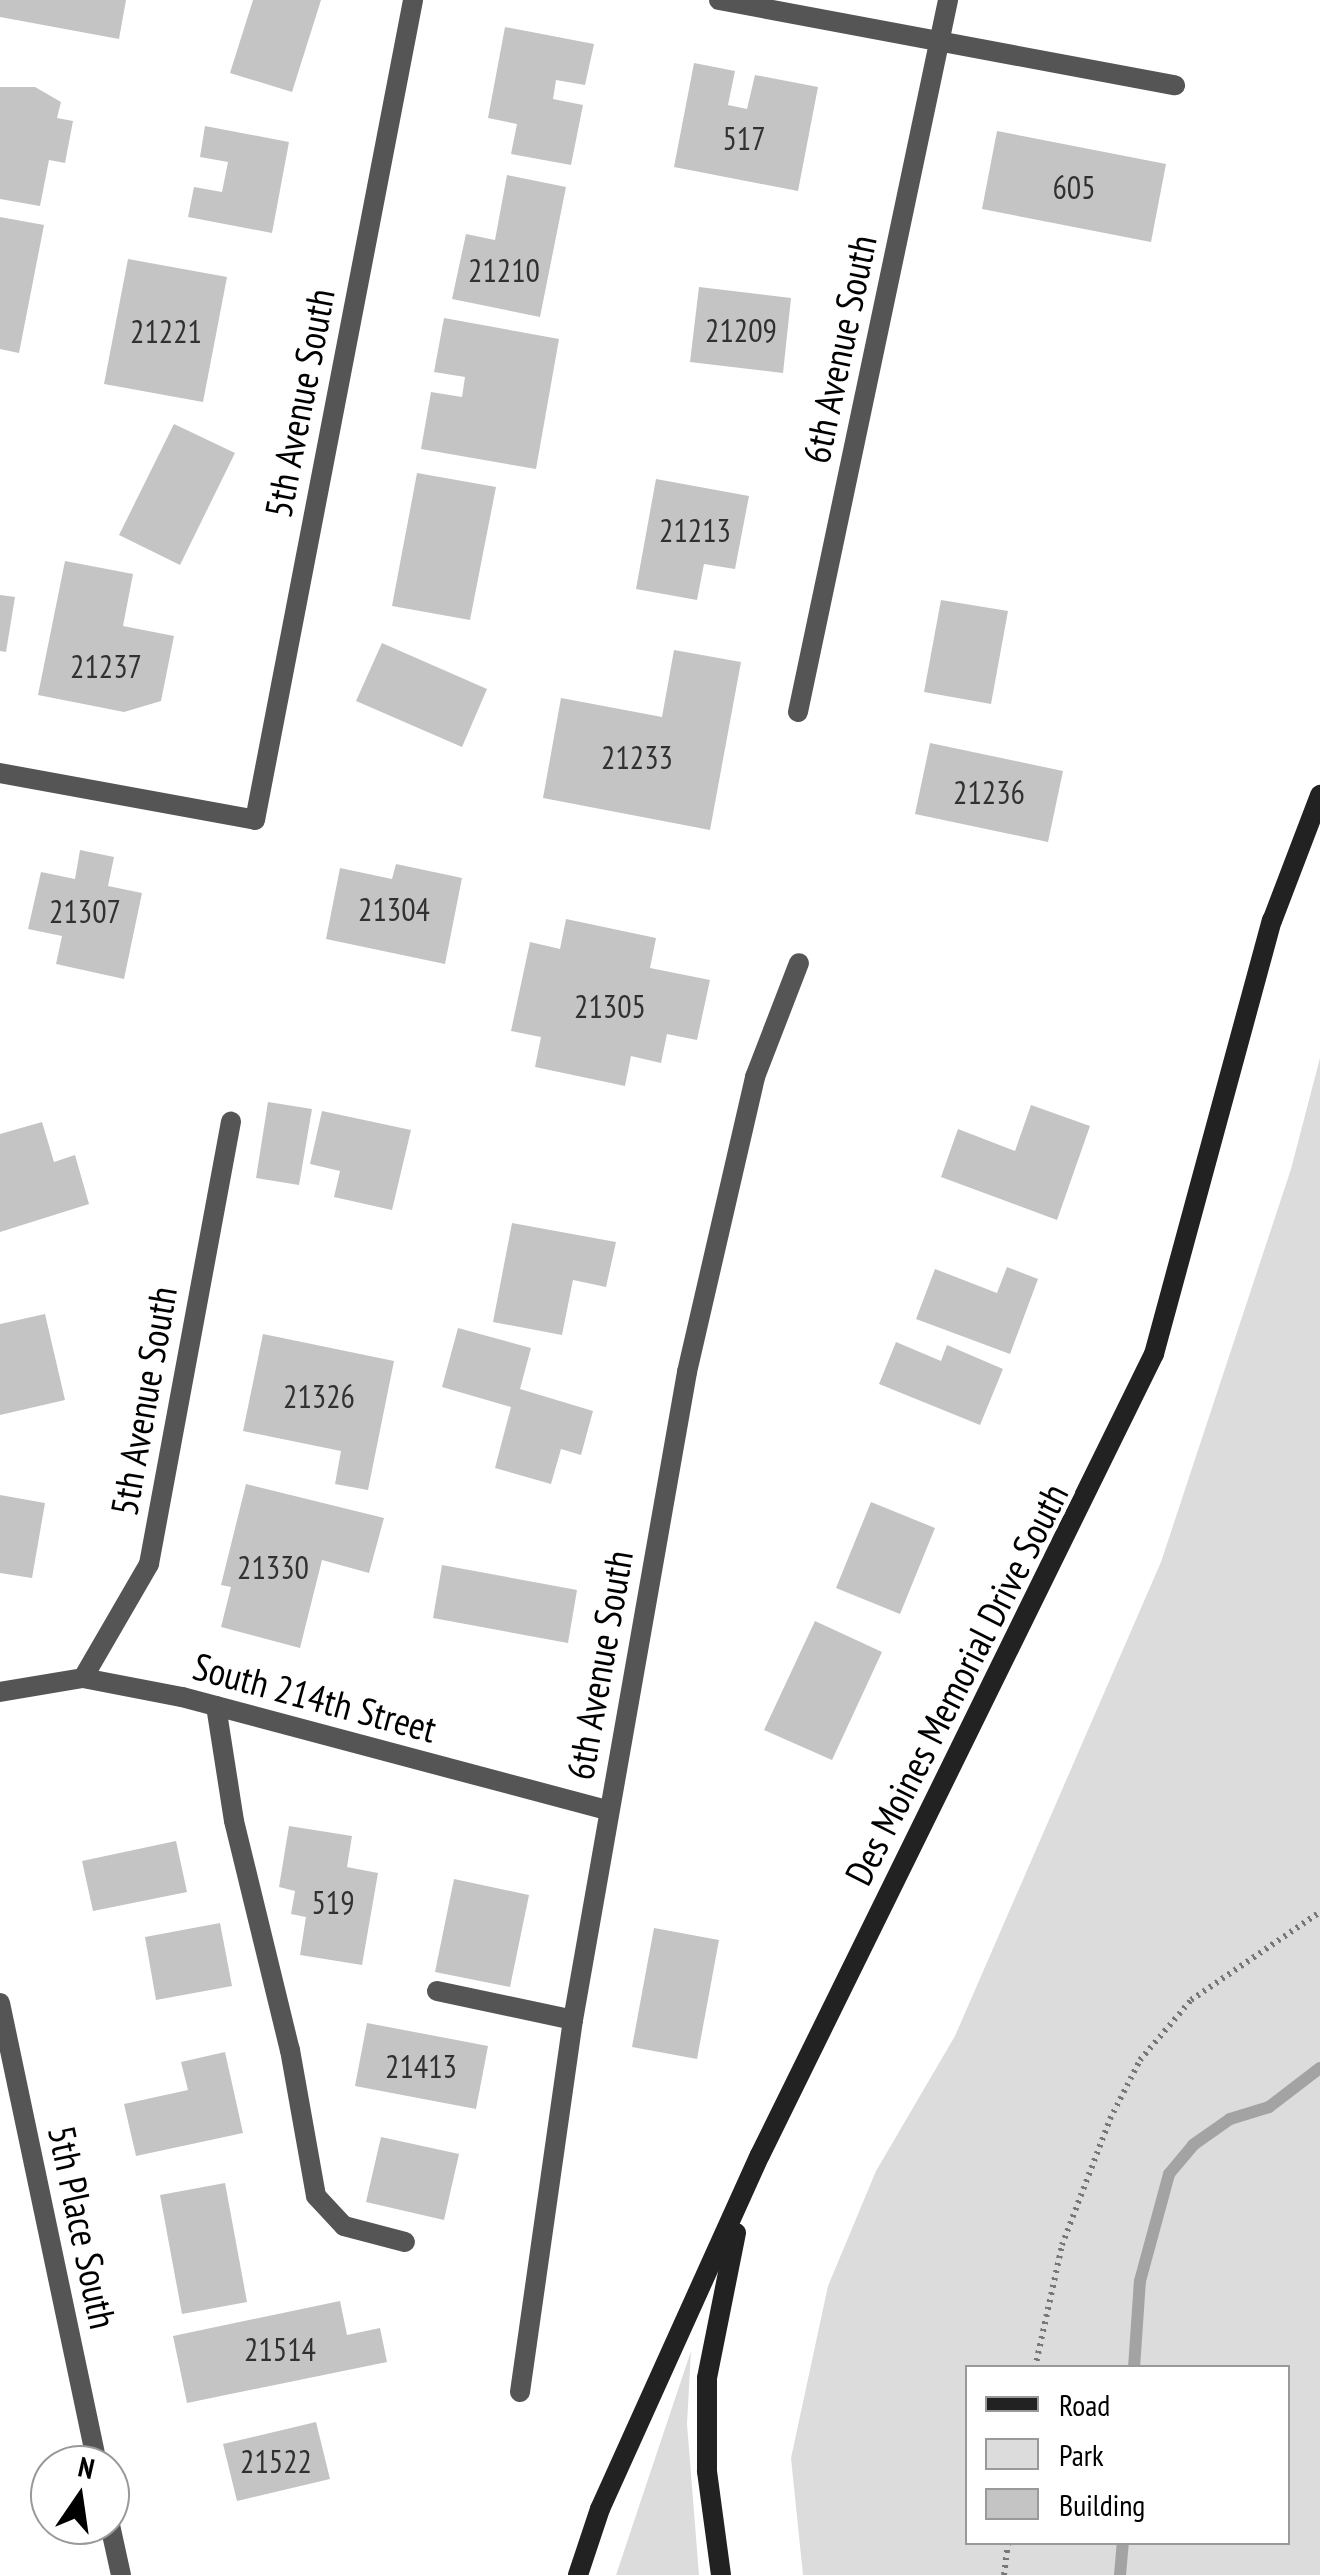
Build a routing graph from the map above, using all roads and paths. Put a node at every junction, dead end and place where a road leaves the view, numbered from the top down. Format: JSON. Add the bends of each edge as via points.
{"nodes":[{"id":1,"x":412,"y":0,"type":"edge"},
{"id":2,"x":719,"y":0,"type":"edge"},
{"id":3,"x":948,"y":0,"type":"edge"},
{"id":4,"x":940,"y":40,"type":"junction"},
{"id":5,"x":1175,"y":85,"type":"dead end"},
{"id":6,"x":798,"y":712,"type":"dead end"},
{"id":7,"x":0,"y":773,"type":"edge"},
{"id":8,"x":1320,"y":795,"type":"edge"},
{"id":9,"x":799,"y":963,"type":"dead end"},
{"id":10,"x":231,"y":1122,"type":"dead end"},
{"id":11,"x":83,"y":1678,"type":"junction"},
{"id":12,"x":0,"y":1692,"type":"edge"},
{"id":13,"x":216,"y":1706,"type":"junction"},
{"id":14,"x":608,"y":1810,"type":"junction"},
{"id":15,"x":1320,"y":1912,"type":"edge"},
{"id":16,"x":437,"y":1991,"type":"dead end"},
{"id":17,"x":0,"y":2003,"type":"edge"},
{"id":18,"x":573,"y":2020,"type":"junction"},
{"id":19,"x":760,"y":2154,"type":"junction"},
{"id":20,"x":405,"y":2242,"type":"dead end"},
{"id":21,"x":1037,"y":2365,"type":"edge"},
{"id":22,"x":520,"y":2392,"type":"dead end"},
{"id":23,"x":94,"y":2445,"type":"edge"},
{"id":24,"x":114,"y":2545,"type":"edge"},
{"id":25,"x":1008,"y":2545,"type":"edge"},
{"id":26,"x":121,"y":2575,"type":"edge"},
{"id":27,"x":578,"y":2575,"type":"edge"},
{"id":28,"x":722,"y":2575,"type":"edge"},
{"id":29,"x":1004,"y":2575,"type":"edge"}],
"edges":[{"from":1,"to":7,"type":"street","name":"5th Avenue South","via":[[254,820]]},
{"from":2,"to":4,"type":"street"},
{"from":3,"to":4,"type":"street","name":"6th Avenue South"},
{"from":4,"to":5,"type":"street"},
{"from":4,"to":6,"type":"street","name":"6th Avenue South"},
{"from":8,"to":19,"type":"main road","name":"Des Moines Memorial Drive South","via":[[1272,921],[1154,1354]]},
{"from":9,"to":14,"type":"street","name":"6th Avenue South","via":[[756,1077],[691,1353]]},
{"from":10,"to":11,"type":"street","name":"5th Avenue South","via":[[149,1564]]},
{"from":11,"to":12,"type":"street","name":"South 214th Street"},
{"from":11,"to":13,"type":"street","name":"South 214th Street"},
{"from":13,"to":14,"type":"street","name":"South 214th Street"},
{"from":13,"to":20,"type":"street","via":[[234,1821],[290,2050],[316,2196],[344,2226]]},
{"from":14,"to":18,"type":"street","name":"6th Avenue South"},
{"from":15,"to":21,"type":"path","via":[[1191,2000],[1140,2060],[1062,2246]]},
{"from":16,"to":18,"type":"street"},
{"from":17,"to":23,"type":"street","name":"5th Place South"},
{"from":18,"to":22,"type":"street","name":"6th Avenue South"},
{"from":19,"to":27,"type":"main road","name":"Des Moines Memorial Drive South","via":[[600,2509]]},
{"from":19,"to":28,"type":"main road","via":[[724,2276],[707,2378],[707,2471]]},
{"from":24,"to":26,"type":"street"},
{"from":25,"to":29,"type":"path"}]}
